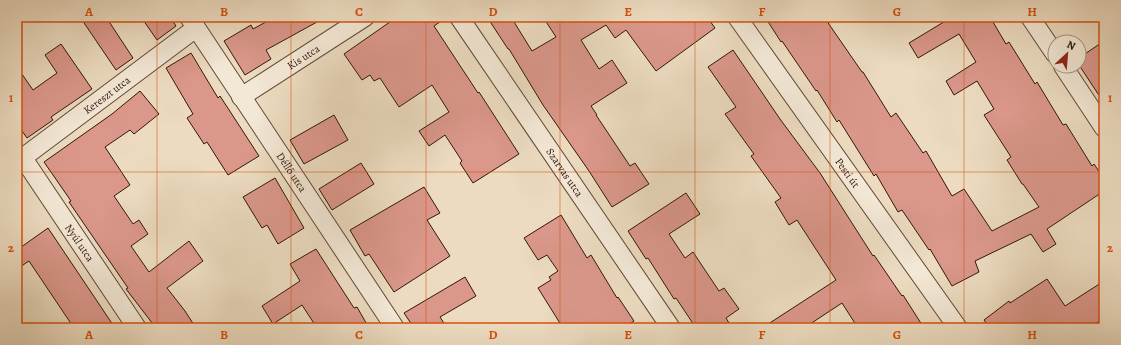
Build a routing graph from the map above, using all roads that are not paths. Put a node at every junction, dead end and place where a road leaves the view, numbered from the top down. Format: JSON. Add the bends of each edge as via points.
{"nodes":[{"id":1,"x":364,"y":17,"type":"edge"},
{"id":2,"x":459,"y":17,"type":"edge"},
{"id":3,"x":738,"y":17,"type":"edge"},
{"id":4,"x":1033,"y":19,"type":"edge"},
{"id":5,"x":192,"y":22,"type":"edge"},
{"id":6,"x":1047,"y":41,"type":"edge"},
{"id":7,"x":1068,"y":74,"type":"edge"},
{"id":8,"x":241,"y":97,"type":"junction"},
{"id":9,"x":1104,"y":128,"type":"edge"},
{"id":10,"x":20,"y":160,"type":"edge"},
{"id":11,"x":137,"y":328,"type":"edge"},
{"id":12,"x":395,"y":328,"type":"edge"},
{"id":13,"x":671,"y":328,"type":"edge"},
{"id":14,"x":958,"y":328,"type":"edge"}],
"edges":[{"from":1,"to":8,"type":"street","name":"Kis utca"},
{"from":2,"to":13,"type":"street","name":"Szarvas utca"},
{"from":3,"to":14,"type":"street","name":"Pesti út"},
{"from":4,"to":6,"type":"street"},
{"from":5,"to":8,"type":"street","name":"Déllő utca"},
{"from":5,"to":10,"type":"street","name":"Kereszt utca"},
{"from":7,"to":9,"type":"street"},
{"from":8,"to":12,"type":"street","name":"Déllő utca"},
{"from":10,"to":11,"type":"street","name":"Nyúl utca"}]}
